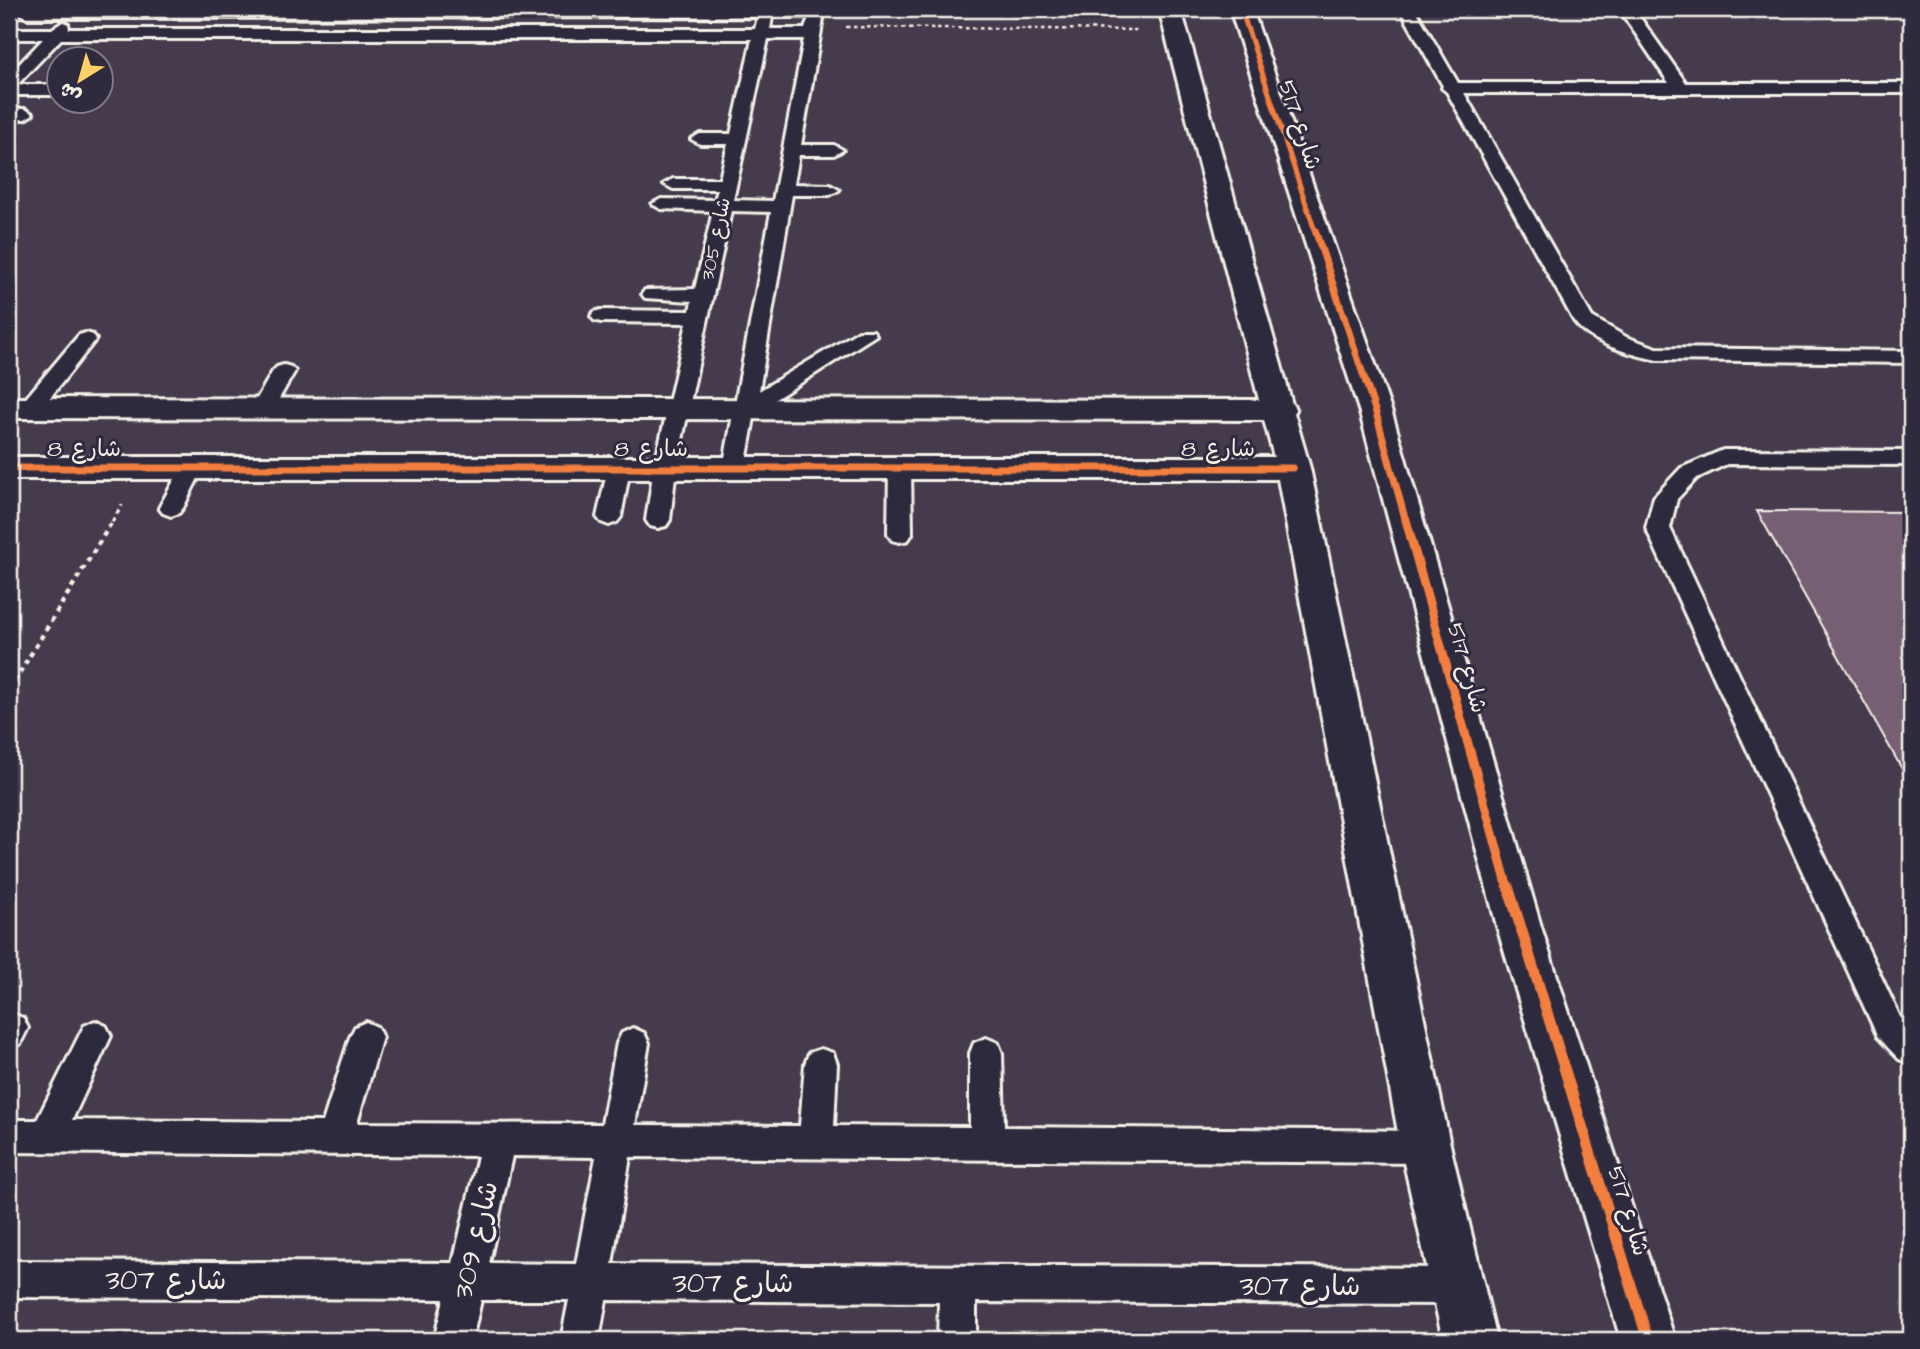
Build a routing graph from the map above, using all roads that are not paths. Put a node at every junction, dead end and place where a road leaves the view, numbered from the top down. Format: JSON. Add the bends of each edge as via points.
{"nodes":[{"id":1,"x":1241,"y":9,"type":"edge"},
{"id":2,"x":1408,"y":9,"type":"edge"},
{"id":3,"x":1627,"y":9,"type":"edge"},
{"id":4,"x":29,"y":11,"type":"edge"},
{"id":5,"x":80,"y":11,"type":"edge"},
{"id":6,"x":236,"y":11,"type":"edge"},
{"id":7,"x":310,"y":11,"type":"edge"},
{"id":8,"x":543,"y":11,"type":"edge"},
{"id":9,"x":767,"y":11,"type":"edge"},
{"id":10,"x":280,"y":13,"type":"junction"},
{"id":11,"x":814,"y":20,"type":"edge"},
{"id":12,"x":1173,"y":20,"type":"edge"},
{"id":13,"x":9,"y":32,"type":"edge"},
{"id":14,"x":57,"y":34,"type":"junction"},
{"id":15,"x":266,"y":34,"type":"junction"},
{"id":16,"x":413,"y":34,"type":"junction"},
{"id":17,"x":762,"y":34,"type":"junction"},
{"id":18,"x":403,"y":52,"type":"dead end"},
{"id":19,"x":9,"y":84,"type":"edge"},
{"id":20,"x":1450,"y":88,"type":"junction"},
{"id":21,"x":1681,"y":88,"type":"junction"},
{"id":22,"x":1911,"y":88,"type":"edge"},
{"id":23,"x":9,"y":90,"type":"edge"},
{"id":24,"x":46,"y":90,"type":"edge"},
{"id":25,"x":700,"y":139,"type":"dead end"},
{"id":26,"x":739,"y":139,"type":"junction"},
{"id":27,"x":791,"y":150,"type":"junction"},
{"id":28,"x":834,"y":150,"type":"dead end"},
{"id":29,"x":673,"y":184,"type":"dead end"},
{"id":30,"x":728,"y":184,"type":"junction"},
{"id":31,"x":830,"y":190,"type":"dead end"},
{"id":32,"x":783,"y":198,"type":"junction"},
{"id":33,"x":661,"y":204,"type":"dead end"},
{"id":34,"x":724,"y":206,"type":"junction"},
{"id":35,"x":652,"y":294,"type":"dead end"},
{"id":36,"x":704,"y":295,"type":"junction"},
{"id":37,"x":601,"y":316,"type":"dead end"},
{"id":38,"x":699,"y":317,"type":"junction"},
{"id":39,"x":866,"y":335,"type":"dead end"},
{"id":40,"x":86,"y":339,"type":"dead end"},
{"id":41,"x":1911,"y":357,"type":"edge"},
{"id":42,"x":284,"y":371,"type":"dead end"},
{"id":43,"x":19,"y":408,"type":"edge"},
{"id":44,"x":262,"y":409,"type":"junction"},
{"id":45,"x":678,"y":409,"type":"junction"},
{"id":46,"x":745,"y":409,"type":"junction"},
{"id":47,"x":1280,"y":410,"type":"junction"},
{"id":48,"x":1911,"y":457,"type":"edge"},
{"id":49,"x":9,"y":468,"type":"edge"},
{"id":50,"x":192,"y":468,"type":"junction"},
{"id":51,"x":619,"y":468,"type":"junction"},
{"id":52,"x":665,"y":468,"type":"junction"},
{"id":53,"x":734,"y":468,"type":"junction"},
{"id":54,"x":900,"y":468,"type":"junction"},
{"id":55,"x":1293,"y":468,"type":"junction"},
{"id":56,"x":171,"y":508,"type":"dead end"},
{"id":57,"x":609,"y":517,"type":"dead end"},
{"id":58,"x":658,"y":520,"type":"dead end"},
{"id":59,"x":900,"y":534,"type":"dead end"},
{"id":60,"x":95,"y":1036,"type":"dead end"},
{"id":61,"x":366,"y":1037,"type":"dead end"},
{"id":62,"x":633,"y":1043,"type":"dead end"},
{"id":63,"x":1911,"y":1049,"type":"edge"},
{"id":64,"x":986,"y":1053,"type":"dead end"},
{"id":65,"x":821,"y":1064,"type":"dead end"},
{"id":66,"x":9,"y":1136,"type":"edge"},
{"id":67,"x":47,"y":1136,"type":"junction"},
{"id":68,"x":335,"y":1139,"type":"junction"},
{"id":69,"x":499,"y":1140,"type":"junction"},
{"id":70,"x":616,"y":1141,"type":"junction"},
{"id":71,"x":816,"y":1143,"type":"junction"},
{"id":72,"x":987,"y":1144,"type":"junction"},
{"id":73,"x":1426,"y":1147,"type":"junction"},
{"id":74,"x":9,"y":1279,"type":"edge"},
{"id":75,"x":467,"y":1282,"type":"junction"},
{"id":76,"x":591,"y":1282,"type":"junction"},
{"id":77,"x":958,"y":1284,"type":"junction"},
{"id":78,"x":1457,"y":1286,"type":"junction"},
{"id":79,"x":453,"y":1340,"type":"edge"},
{"id":80,"x":580,"y":1340,"type":"edge"},
{"id":81,"x":957,"y":1340,"type":"edge"},
{"id":82,"x":1470,"y":1340,"type":"edge"},
{"id":83,"x":1648,"y":1340,"type":"edge"}],
"edges":[{"from":1,"to":83,"type":"street","name":"شارع 517","via":[[1376,413],[1520,930]]},
{"from":2,"to":20,"type":"lane"},
{"from":3,"to":21,"type":"lane"},
{"from":4,"to":5,"type":"lane"},
{"from":4,"to":13,"type":"lane"},
{"from":5,"to":6,"type":"lane"},
{"from":5,"to":14,"type":"lane"},
{"from":6,"to":10,"type":"lane"},
{"from":7,"to":8,"type":"lane"},
{"from":7,"to":10,"type":"lane"},
{"from":8,"to":9,"type":"lane"},
{"from":9,"to":11,"type":"lane"},
{"from":9,"to":17,"type":"lane","name":"شارع 305"},
{"from":10,"to":15,"type":"lane"},
{"from":11,"to":17,"type":"lane"},
{"from":11,"to":27,"type":"lane"},
{"from":12,"to":47,"type":"street"},
{"from":13,"to":14,"type":"lane"},
{"from":14,"to":15,"type":"lane"},
{"from":14,"to":19,"type":"lane"},
{"from":15,"to":16,"type":"lane"},
{"from":16,"to":17,"type":"lane","via":[[553,41]]},
{"from":16,"to":18,"type":"lane"},
{"from":17,"to":26,"type":"lane","name":"شارع 305"},
{"from":20,"to":21,"type":"lane"},
{"from":20,"to":41,"type":"lane","via":[[1584,321],[1603,335],[1657,354]]},
{"from":21,"to":22,"type":"lane"},
{"from":23,"to":24,"type":"lane"},
{"from":25,"to":26,"type":"lane"},
{"from":26,"to":30,"type":"lane","name":"شارع 305"},
{"from":27,"to":28,"type":"lane"},
{"from":27,"to":32,"type":"lane"},
{"from":29,"to":30,"type":"lane"},
{"from":30,"to":34,"type":"lane","name":"شارع 305"},
{"from":31,"to":32,"type":"lane"},
{"from":32,"to":34,"type":"lane"},
{"from":32,"to":46,"type":"lane"},
{"from":33,"to":34,"type":"lane"},
{"from":34,"to":36,"type":"lane","name":"شارع 305"},
{"from":35,"to":36,"type":"lane"},
{"from":36,"to":38,"type":"lane","name":"شارع 305"},
{"from":37,"to":38,"type":"lane"},
{"from":38,"to":45,"type":"lane","name":"شارع 305"},
{"from":39,"to":46,"type":"lane"},
{"from":40,"to":43,"type":"lane"},
{"from":42,"to":44,"type":"lane"},
{"from":43,"to":44,"type":"street","name":"شارع 8"},
{"from":44,"to":45,"type":"street","name":"شارع 8"},
{"from":45,"to":46,"type":"street","name":"شارع 8"},
{"from":45,"to":52,"type":"lane","name":"شارع 305"},
{"from":46,"to":47,"type":"street","name":"شارع 8"},
{"from":46,"to":53,"type":"lane"},
{"from":47,"to":55,"type":"street"},
{"from":48,"to":63,"type":"lane","via":[[1723,457],[1689,474],[1665,497],[1658,527],[1889,1027]]},
{"from":49,"to":50,"type":"street","name":"شارع 8"},
{"from":50,"to":51,"type":"street","name":"شارع 8"},
{"from":50,"to":56,"type":"lane"},
{"from":51,"to":52,"type":"street","name":"شارع 8"},
{"from":51,"to":57,"type":"lane"},
{"from":52,"to":53,"type":"street","name":"شارع 8"},
{"from":52,"to":58,"type":"lane","name":"شارع 305"},
{"from":53,"to":54,"type":"street","name":"شارع 8"},
{"from":54,"to":55,"type":"street","name":"شارع 8"},
{"from":54,"to":59,"type":"lane"},
{"from":55,"to":73,"type":"street"},
{"from":60,"to":67,"type":"lane"},
{"from":61,"to":68,"type":"lane"},
{"from":62,"to":70,"type":"lane"},
{"from":64,"to":72,"type":"lane"},
{"from":65,"to":71,"type":"lane"},
{"from":66,"to":67,"type":"lane"},
{"from":67,"to":68,"type":"lane"},
{"from":68,"to":69,"type":"lane"},
{"from":69,"to":70,"type":"lane"},
{"from":69,"to":75,"type":"lane","name":"شارع 309"},
{"from":70,"to":71,"type":"lane"},
{"from":70,"to":76,"type":"lane"},
{"from":71,"to":72,"type":"lane"},
{"from":72,"to":73,"type":"lane"},
{"from":73,"to":78,"type":"street"},
{"from":74,"to":75,"type":"lane","name":"شارع 307"},
{"from":75,"to":76,"type":"lane","name":"شارع 307"},
{"from":75,"to":79,"type":"lane","name":"شارع 309"},
{"from":76,"to":77,"type":"lane","name":"شارع 307"},
{"from":76,"to":80,"type":"lane"},
{"from":77,"to":78,"type":"lane","name":"شارع 307"},
{"from":77,"to":81,"type":"lane"},
{"from":78,"to":82,"type":"street"}]}
